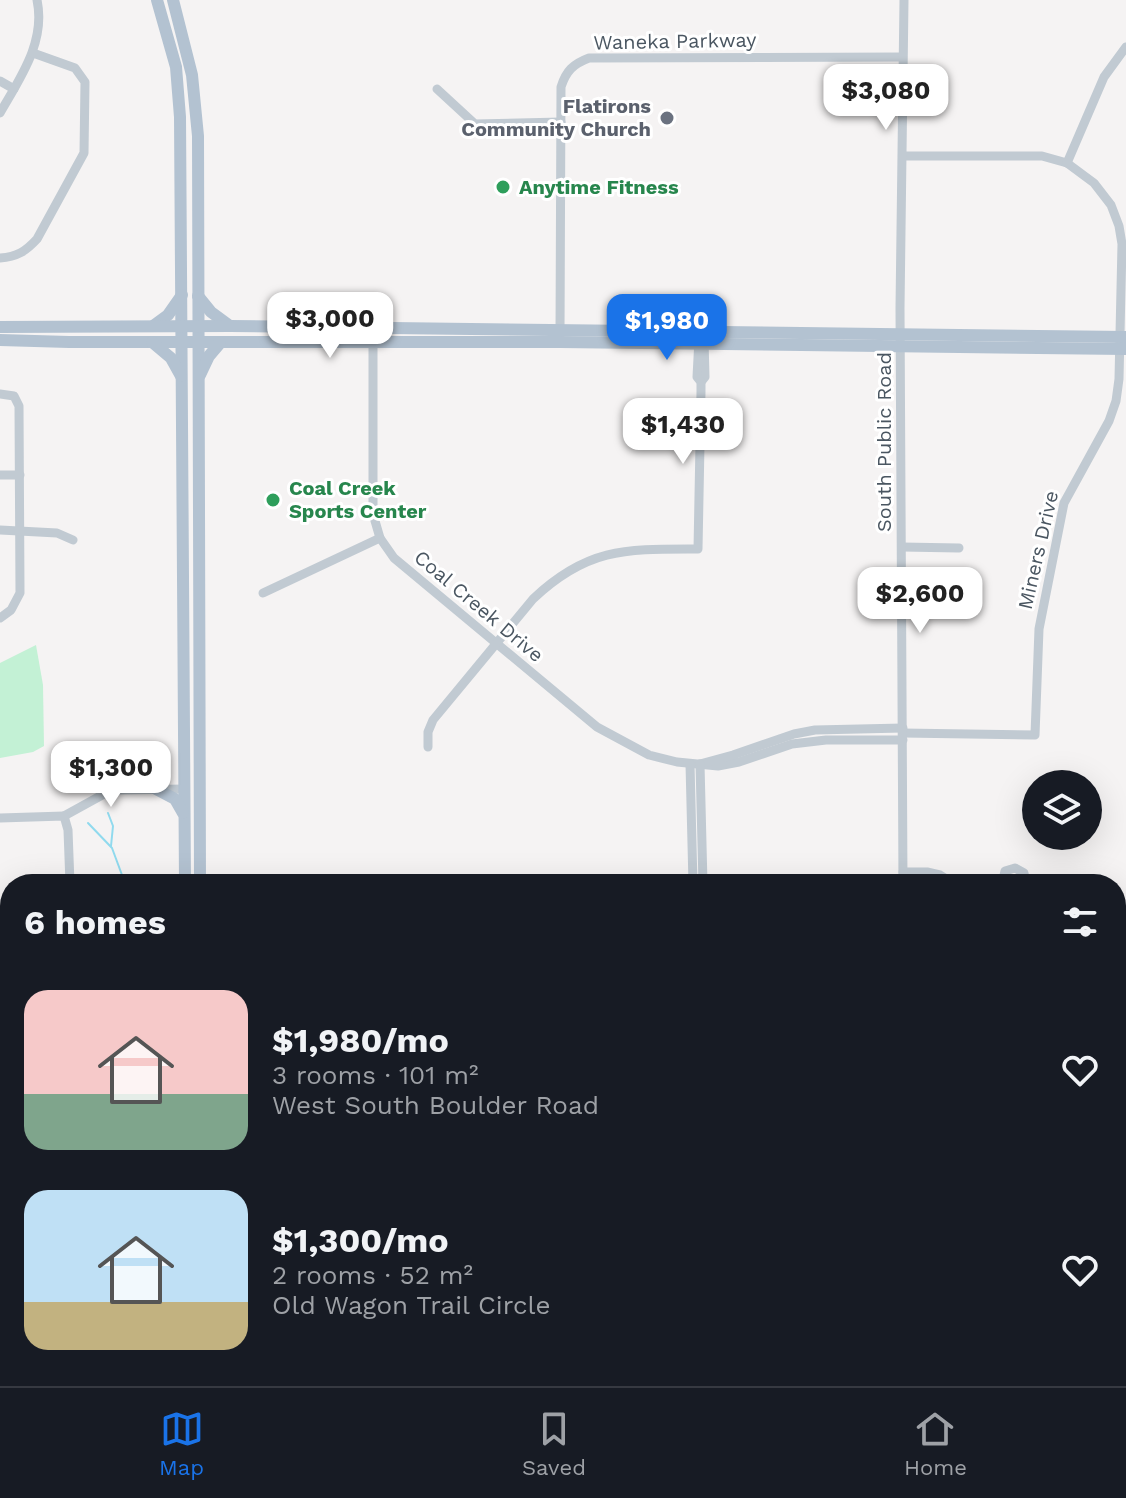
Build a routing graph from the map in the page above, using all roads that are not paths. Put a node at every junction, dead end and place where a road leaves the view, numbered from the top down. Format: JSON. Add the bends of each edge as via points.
{"nodes":[{"id":1,"x":37,"y":0,"type":"edge"},
{"id":2,"x":157,"y":0,"type":"edge"},
{"id":3,"x":173,"y":0,"type":"edge"},
{"id":4,"x":904,"y":0,"type":"edge"},
{"id":5,"x":1126,"y":47,"type":"edge"},
{"id":6,"x":33,"y":53,"type":"junction"},
{"id":7,"x":902,"y":57,"type":"junction"},
{"id":8,"x":0,"y":81,"type":"edge"},
{"id":9,"x":14,"y":89,"type":"junction"},
{"id":10,"x":437,"y":89,"type":"dead end"},
{"id":11,"x":0,"y":113,"type":"edge"},
{"id":12,"x":561,"y":122,"type":"junction"},
{"id":13,"x":903,"y":156,"type":"junction"},
{"id":14,"x":1067,"y":163,"type":"junction"},
{"id":15,"x":1124,"y":255,"type":"edge"},
{"id":16,"x":0,"y":258,"type":"edge"},
{"id":17,"x":182,"y":295,"type":"junction"},
{"id":18,"x":198,"y":296,"type":"junction"},
{"id":19,"x":153,"y":326,"type":"junction"},
{"id":20,"x":182,"y":326,"type":"junction"},
{"id":21,"x":198,"y":326,"type":"junction"},
{"id":22,"x":230,"y":326,"type":"junction"},
{"id":23,"x":0,"y":327,"type":"edge"},
{"id":24,"x":373,"y":328,"type":"junction"},
{"id":25,"x":560,"y":336,"type":"junction"},
{"id":26,"x":901,"y":339,"type":"junction"},
{"id":27,"x":0,"y":340,"type":"edge"},
{"id":28,"x":701,"y":340,"type":"junction"},
{"id":29,"x":152,"y":342,"type":"junction"},
{"id":30,"x":374,"y":342,"type":"junction"},
{"id":31,"x":182,"y":343,"type":"junction"},
{"id":32,"x":198,"y":343,"type":"junction"},
{"id":33,"x":220,"y":343,"type":"junction"},
{"id":34,"x":1123,"y":343,"type":"edge"},
{"id":35,"x":181,"y":376,"type":"junction"},
{"id":36,"x":198,"y":378,"type":"junction"},
{"id":37,"x":0,"y":394,"type":"edge"},
{"id":38,"x":0,"y":475,"type":"edge"},
{"id":39,"x":20,"y":475,"type":"junction"},
{"id":40,"x":0,"y":530,"type":"edge"},
{"id":41,"x":20,"y":533,"type":"junction"},
{"id":42,"x":380,"y":538,"type":"junction"},
{"id":43,"x":73,"y":540,"type":"dead end"},
{"id":44,"x":902,"y":547,"type":"junction"},
{"id":45,"x":959,"y":548,"type":"dead end"},
{"id":46,"x":263,"y":593,"type":"dead end"},
{"id":47,"x":0,"y":618,"type":"edge"},
{"id":48,"x":496,"y":643,"type":"junction"},
{"id":49,"x":903,"y":734,"type":"junction"},
{"id":50,"x":428,"y":747,"type":"dead end"},
{"id":51,"x":183,"y":759,"type":"junction"},
{"id":52,"x":695,"y":764,"type":"junction"},
{"id":53,"x":156,"y":789,"type":"junction"},
{"id":54,"x":185,"y":789,"type":"junction"},
{"id":55,"x":200,"y":813,"type":"junction"},
{"id":56,"x":64,"y":816,"type":"junction"},
{"id":57,"x":0,"y":818,"type":"edge"},
{"id":58,"x":184,"y":820,"type":"junction"},
{"id":59,"x":903,"y":872,"type":"joint"},
{"id":60,"x":70,"y":874,"type":"edge"},
{"id":61,"x":185,"y":874,"type":"edge"},
{"id":62,"x":201,"y":874,"type":"edge"},
{"id":63,"x":693,"y":874,"type":"edge"},
{"id":64,"x":702,"y":874,"type":"edge"},
{"id":65,"x":936,"y":874,"type":"edge"},
{"id":66,"x":1004,"y":874,"type":"edge"},
{"id":67,"x":1024,"y":874,"type":"edge"}],
"edges":[{"from":1,"to":6,"type":"street"},
{"from":2,"to":17,"type":"main road","via":[[179,95]]},
{"from":3,"to":18,"type":"main road","via":[[195,94]]},
{"from":4,"to":7,"type":"street","name":"South Public Road"},
{"from":5,"to":14,"type":"street","via":[[1104,77]]},
{"from":6,"to":9,"type":"street"},
{"from":6,"to":16,"type":"street","via":[[75,68],[84,79],[84,153],[37,239],[27,250]]},
{"from":7,"to":12,"type":"street","name":"Waneka Parkway","via":[[589,58],[564,76]]},
{"from":7,"to":13,"type":"street","name":"South Public Road"},
{"from":8,"to":9,"type":"street"},
{"from":9,"to":11,"type":"street"},
{"from":10,"to":12,"type":"street","via":[[475,124]]},
{"from":12,"to":25,"type":"street","name":"Waneka Parkway"},
{"from":13,"to":14,"type":"street","via":[[1042,156]]},
{"from":13,"to":26,"type":"street","name":"South Public Road"},
{"from":14,"to":15,"type":"street","via":[[1094,183],[1111,205]]},
{"from":15,"to":34,"type":"street"},
{"from":17,"to":19,"type":"main road"},
{"from":17,"to":20,"type":"main road"},
{"from":18,"to":21,"type":"main road"},
{"from":18,"to":22,"type":"main road"},
{"from":19,"to":20,"type":"main road"},
{"from":19,"to":23,"type":"main road"},
{"from":20,"to":21,"type":"main road"},
{"from":20,"to":31,"type":"main road"},
{"from":21,"to":22,"type":"main road"},
{"from":21,"to":32,"type":"main road"},
{"from":22,"to":24,"type":"main road"},
{"from":24,"to":25,"type":"main road"},
{"from":24,"to":30,"type":"street"},
{"from":25,"to":28,"type":"main road"},
{"from":25,"to":30,"type":"main road"},
{"from":26,"to":28,"type":"main road"},
{"from":26,"to":34,"type":"main road"},
{"from":26,"to":44,"type":"street","name":"South Public Road"},
{"from":27,"to":29,"type":"main road"},
{"from":28,"to":48,"type":"street","via":[[698,549],[636,549],[588,561],[549,584]]},
{"from":29,"to":31,"type":"main road"},
{"from":29,"to":35,"type":"main road","via":[[171,358]]},
{"from":30,"to":33,"type":"main road"},
{"from":30,"to":42,"type":"street","via":[[373,514]]},
{"from":31,"to":32,"type":"main road"},
{"from":31,"to":35,"type":"main road"},
{"from":32,"to":33,"type":"main road"},
{"from":32,"to":36,"type":"main road"},
{"from":33,"to":36,"type":"main road"},
{"from":34,"to":49,"type":"street","name":"Miners Drive","via":[[1109,421],[1064,503],[1039,629],[1035,735]]},
{"from":35,"to":51,"type":"main road"},
{"from":36,"to":55,"type":"main road"},
{"from":37,"to":39,"type":"street","via":[[14,396],[19,406]]},
{"from":38,"to":39,"type":"street"},
{"from":39,"to":41,"type":"street"},
{"from":40,"to":41,"type":"street"},
{"from":41,"to":43,"type":"street","via":[[57,533]]},
{"from":41,"to":47,"type":"street","via":[[20,593]]},
{"from":42,"to":46,"type":"street"},
{"from":42,"to":48,"type":"street","name":"Coal Creek Drive","via":[[394,558]]},
{"from":44,"to":45,"type":"street"},
{"from":44,"to":49,"type":"street","name":"South Public Road"},
{"from":48,"to":50,"type":"street","via":[[433,720]]},
{"from":48,"to":52,"type":"street","name":"Coal Creek Drive","via":[[597,727],[659,758]]},
{"from":49,"to":52,"type":"street","via":[[837,728],[804,732]]},
{"from":49,"to":59,"type":"street","name":"South Public Road"},
{"from":51,"to":53,"type":"main road","via":[[174,779]]},
{"from":51,"to":54,"type":"main road"},
{"from":52,"to":63,"type":"street"},
{"from":52,"to":64,"type":"street"},
{"from":53,"to":54,"type":"street"},
{"from":53,"to":56,"type":"street","via":[[104,794]]},
{"from":53,"to":58,"type":"main road","via":[[175,799]]},
{"from":54,"to":55,"type":"main road"},
{"from":54,"to":58,"type":"main road"},
{"from":55,"to":62,"type":"main road"},
{"from":56,"to":57,"type":"street"},
{"from":56,"to":60,"type":"street"},
{"from":58,"to":61,"type":"main road"},
{"from":59,"to":65,"type":"street"},
{"from":66,"to":67,"type":"street","via":[[1015,868]]}]}
